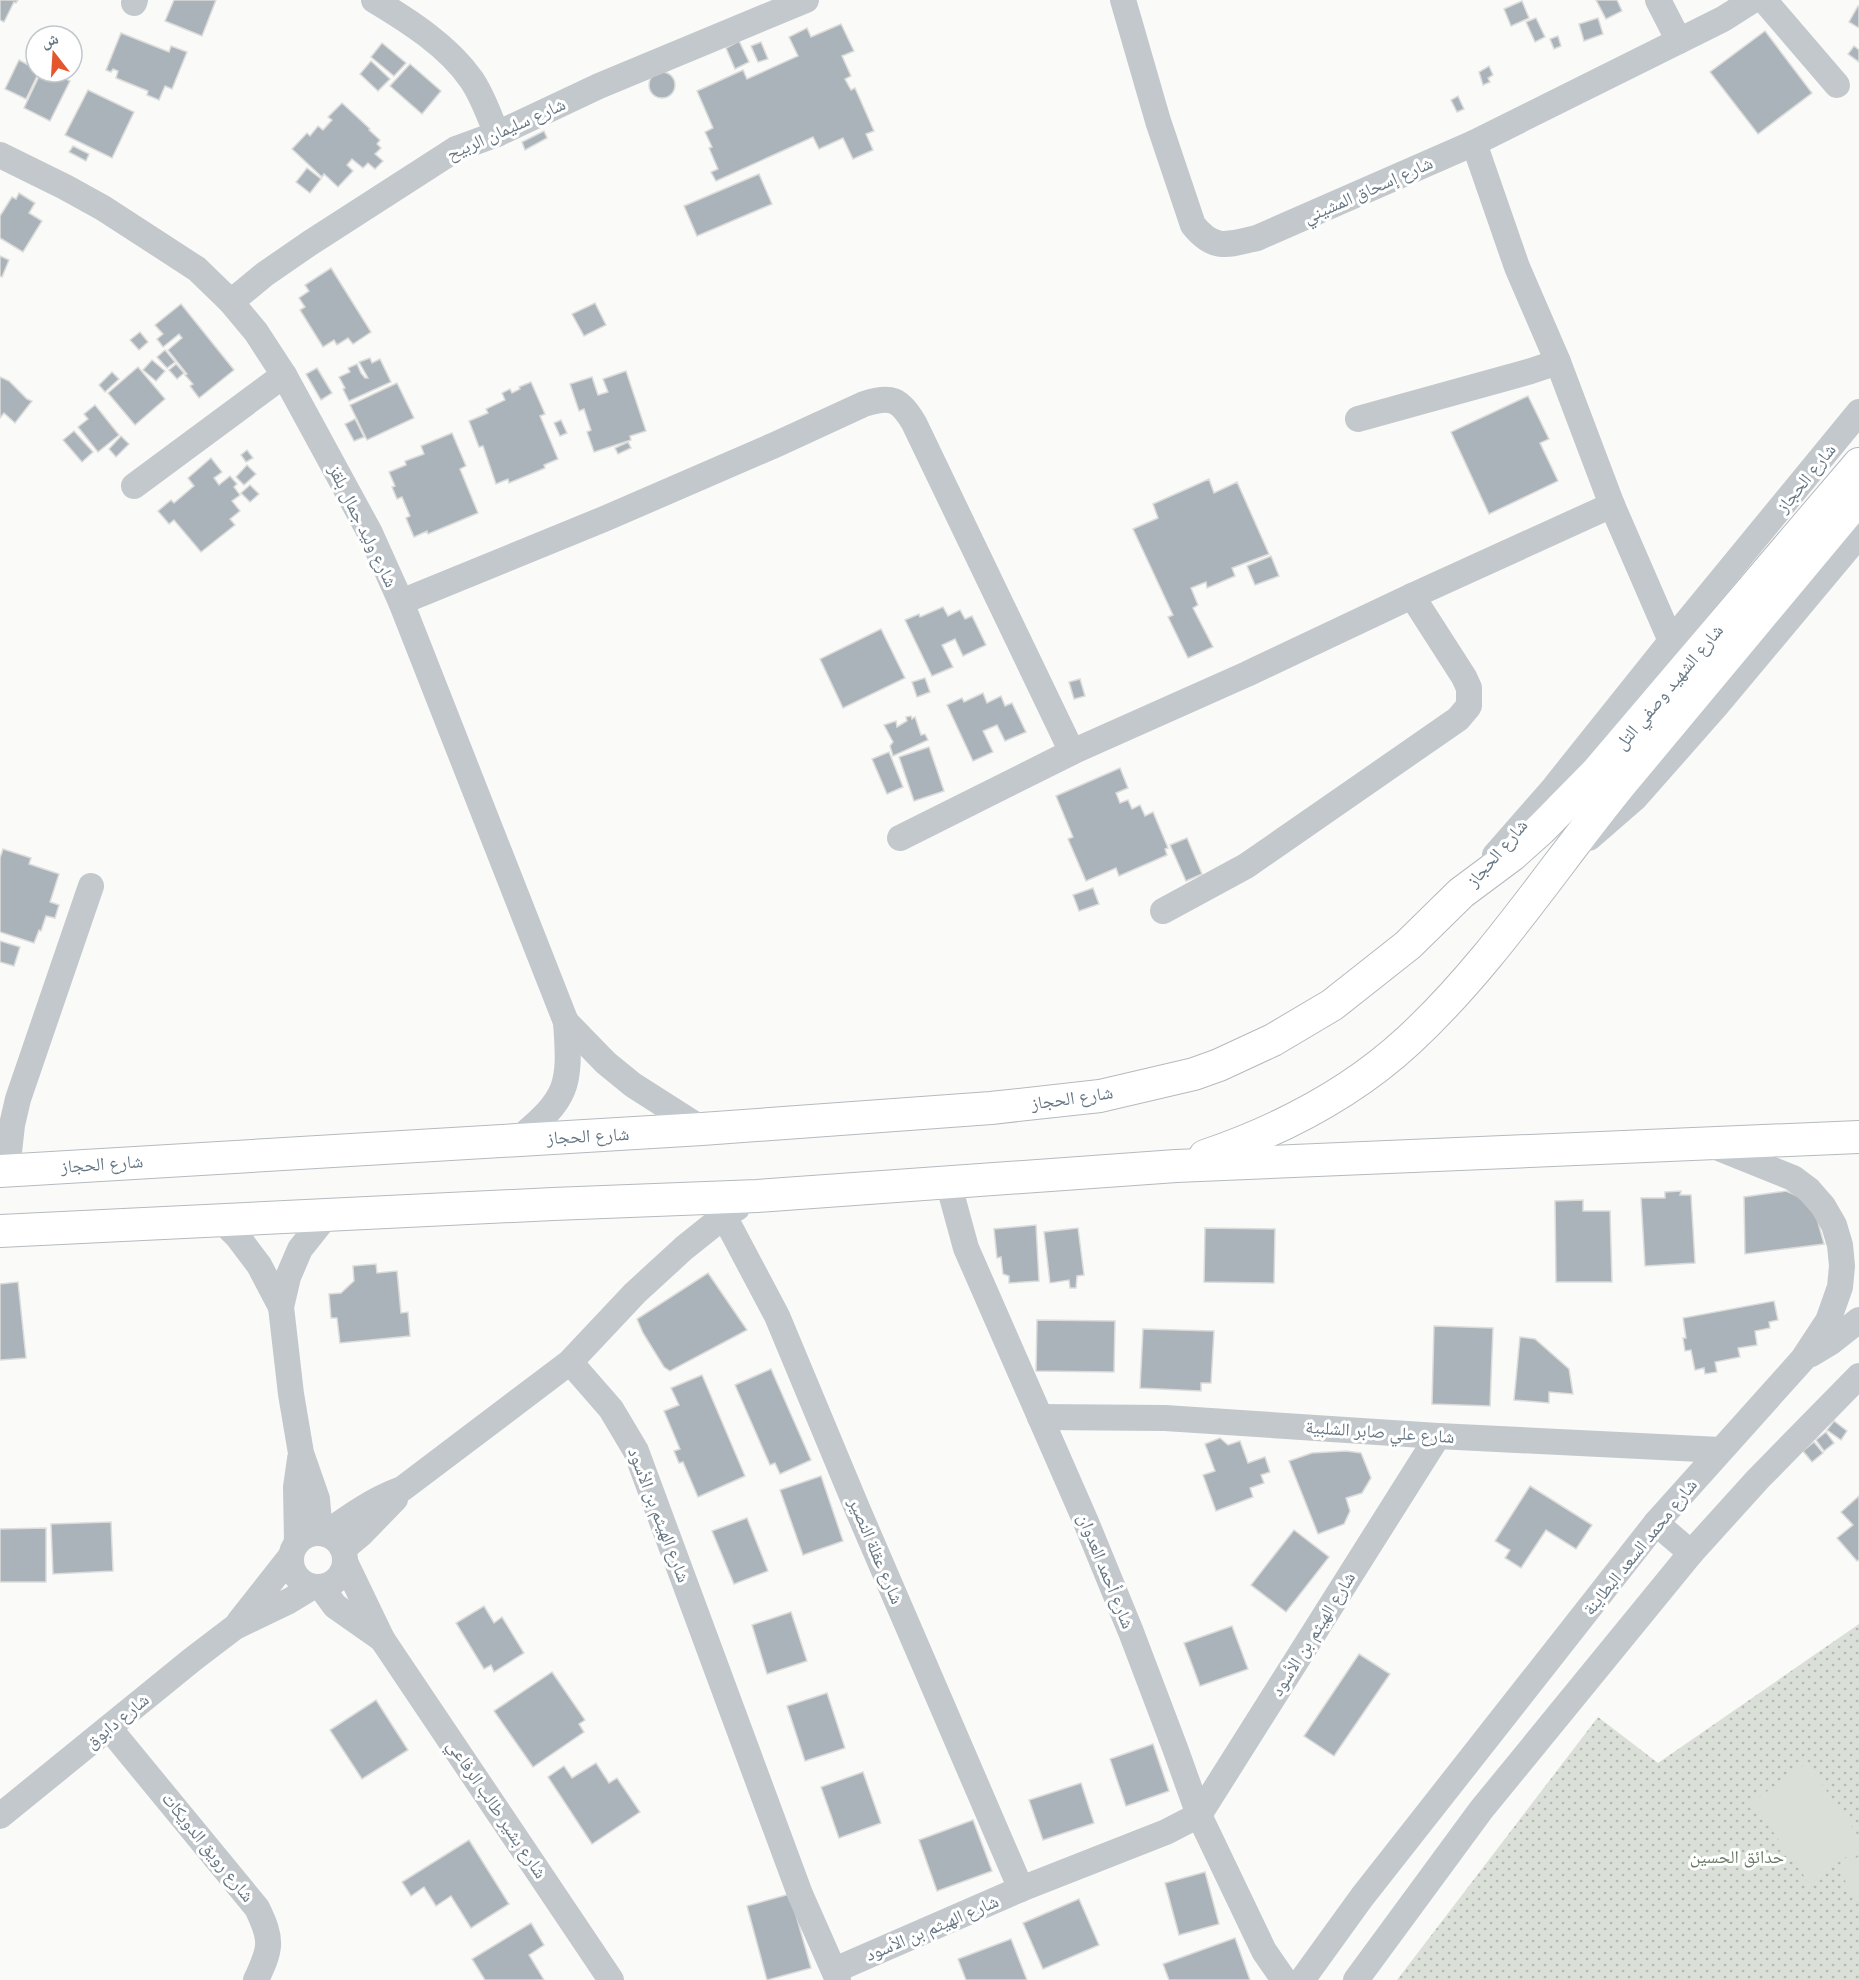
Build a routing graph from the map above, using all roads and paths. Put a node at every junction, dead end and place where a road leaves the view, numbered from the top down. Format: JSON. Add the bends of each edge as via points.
{"nodes":[{"id":1,"x":374,"y":0,"type":"edge"},
{"id":2,"x":806,"y":0,"type":"edge"},
{"id":3,"x":1124,"y":0,"type":"edge"},
{"id":4,"x":1658,"y":0,"type":"edge"},
{"id":5,"x":1753,"y":0,"type":"edge"},
{"id":6,"x":1764,"y":0,"type":"edge"},
{"id":7,"x":1679,"y":41,"type":"junction"},
{"id":8,"x":1837,"y":85,"type":"dead end"},
{"id":9,"x":497,"y":134,"type":"junction"},
{"id":10,"x":1474,"y":143,"type":"junction"},
{"id":11,"x":0,"y":155,"type":"edge"},
{"id":12,"x":231,"y":302,"type":"junction"},
{"id":13,"x":1558,"y":362,"type":"junction"},
{"id":14,"x":284,"y":375,"type":"junction"},
{"id":15,"x":1859,"y":412,"type":"edge"},
{"id":16,"x":1358,"y":419,"type":"dead end"},
{"id":17,"x":1859,"y":464,"type":"edge"},
{"id":18,"x":134,"y":486,"type":"dead end"},
{"id":19,"x":1859,"y":498,"type":"edge"},
{"id":20,"x":1612,"y":505,"type":"junction"},
{"id":21,"x":1859,"y":536,"type":"edge"},
{"id":22,"x":1412,"y":596,"type":"junction"},
{"id":23,"x":400,"y":602,"type":"junction"},
{"id":24,"x":1671,"y":641,"type":"junction"},
{"id":25,"x":1689,"y":682,"type":"junction"},
{"id":26,"x":1072,"y":752,"type":"junction"},
{"id":27,"x":900,"y":838,"type":"dead end"},
{"id":28,"x":1560,"y":860,"type":"junction"},
{"id":29,"x":91,"y":886,"type":"dead end"},
{"id":30,"x":1461,"y":893,"type":"junction"},
{"id":31,"x":1162,"y":911,"type":"dead end"},
{"id":32,"x":566,"y":1022,"type":"junction"},
{"id":33,"x":702,"y":1129,"type":"junction"},
{"id":34,"x":1859,"y":1137,"type":"edge"},
{"id":35,"x":518,"y":1140,"type":"junction"},
{"id":36,"x":1708,"y":1143,"type":"junction"},
{"id":37,"x":1176,"y":1166,"type":"junction"},
{"id":38,"x":4,"y":1171,"type":"edge"},
{"id":39,"x":948,"y":1182,"type":"junction"},
{"id":40,"x":758,"y":1196,"type":"junction"},
{"id":41,"x":327,"y":1215,"type":"junction"},
{"id":42,"x":724,"y":1216,"type":"junction"},
{"id":43,"x":220,"y":1220,"type":"junction"},
{"id":44,"x":0,"y":1231,"type":"edge"},
{"id":45,"x":281,"y":1307,"type":"junction"},
{"id":46,"x":1859,"y":1320,"type":"edge"},
{"id":47,"x":1803,"y":1359,"type":"junction"},
{"id":48,"x":570,"y":1362,"type":"junction"},
{"id":49,"x":1859,"y":1376,"type":"edge"},
{"id":50,"x":1040,"y":1417,"type":"junction"},
{"id":51,"x":1438,"y":1436,"type":"junction"},
{"id":52,"x":1720,"y":1450,"type":"junction"},
{"id":53,"x":301,"y":1453,"type":"junction"},
{"id":54,"x":1656,"y":1523,"type":"junction"},
{"id":55,"x":333,"y":1544,"type":"junction"},
{"id":56,"x":294,"y":1549,"type":"junction"},
{"id":57,"x":1691,"y":1553,"type":"junction"},
{"id":58,"x":316,"y":1587,"type":"junction"},
{"id":59,"x":235,"y":1627,"type":"junction"},
{"id":60,"x":382,"y":1639,"type":"junction"},
{"id":61,"x":109,"y":1728,"type":"junction"},
{"id":62,"x":1199,"y":1815,"type":"junction"},
{"id":63,"x":0,"y":1816,"type":"edge"},
{"id":64,"x":1021,"y":1889,"type":"junction"},
{"id":65,"x":1263,"y":1969,"type":"edge"},
{"id":66,"x":837,"y":1975,"type":"edge"},
{"id":67,"x":256,"y":1980,"type":"edge"},
{"id":68,"x":611,"y":1980,"type":"edge"},
{"id":69,"x":1284,"y":1980,"type":"edge"},
{"id":70,"x":1302,"y":1980,"type":"edge"},
{"id":71,"x":1356,"y":1980,"type":"edge"}],
"edges":[{"from":1,"to":9,"type":"street","via":[[422,32],[457,62],[472,80]]},
{"from":2,"to":9,"type":"street","name":"شارع سليمان الربيح","via":[[599,86]]},
{"from":3,"to":10,"type":"street","name":"شارع إسحاق المشيني","via":[[1193,225],[1203,238],[1217,244],[1257,238]]},
{"from":4,"to":7,"type":"street"},
{"from":5,"to":7,"type":"street","name":"شارع إسحاق المشيني"},
{"from":6,"to":8,"type":"street"},
{"from":7,"to":10,"type":"street","name":"شارع إسحاق المشيني"},
{"from":9,"to":12,"type":"street","name":"شارع سليمان الربيح","via":[[456,149],[420,171],[265,274]]},
{"from":10,"to":13,"type":"street","via":[[1505,237]]},
{"from":11,"to":12,"type":"street","name":"شارع وليد جمال بلقز","via":[[65,187],[154,240],[197,269]]},
{"from":12,"to":14,"type":"street","name":"شارع وليد جمال بلقز"},
{"from":13,"to":16,"type":"street"},
{"from":13,"to":20,"type":"street"},
{"from":14,"to":18,"type":"street"},
{"from":14,"to":23,"type":"street","name":"شارع وليد جمال بلقز","via":[[370,533]]},
{"from":15,"to":24,"type":"street","name":"شارع الحجاز"},
{"from":17,"to":25,"type":"main road","name":"شارع الشهيد وصفي التل"},
{"from":19,"to":25,"type":"main road","name":"شارع الشهيد وصفي التل"},
{"from":20,"to":22,"type":"street"},
{"from":20,"to":24,"type":"street"},
{"from":21,"to":28,"type":"street","via":[[1635,798]]},
{"from":22,"to":26,"type":"street"},
{"from":22,"to":31,"type":"street","via":[[1464,677],[1471,699],[1469,706],[1458,719],[1246,866]]},
{"from":23,"to":26,"type":"street","via":[[604,519],[864,404],[879,399],[895,400],[914,423]]},
{"from":23,"to":32,"type":"street","name":"شارع وليد جمال بلقز"},
{"from":24,"to":30,"type":"street","name":"شارع الحجاز","via":[[1552,790]]},
{"from":25,"to":28,"type":"main road","name":"شارع الشهيد وصفي التل"},
{"from":25,"to":30,"type":"main road","name":"شارع الشهيد وصفي التل","via":[[1512,855]]},
{"from":26,"to":27,"type":"street"},
{"from":28,"to":37,"type":"main road","via":[[1484,960],[1441,1008],[1366,1074],[1287,1123]]},
{"from":29,"to":38,"type":"street","via":[[18,1099]]},
{"from":30,"to":33,"type":"main road","name":"شارع الحجاز","via":[[1408,945],[1332,1005],[1264,1044],[1194,1074],[1100,1096]]},
{"from":32,"to":33,"type":"street","name":"شارع وليد جمال بلقز","via":[[633,1085]]},
{"from":32,"to":35,"type":"street","name":"شارع وليد جمال بلقز","via":[[569,1057],[563,1089],[552,1110]]},
{"from":33,"to":35,"type":"main road","name":"شارع الحجاز"},
{"from":34,"to":36,"type":"main road"},
{"from":35,"to":38,"type":"main road","name":"شارع الحجاز"},
{"from":36,"to":37,"type":"main road"},
{"from":36,"to":47,"type":"street","name":"شارع محمد السعد البطاينة","via":[[1792,1178],[1809,1190],[1834,1225],[1840,1245],[1840,1287],[1828,1321]]},
{"from":37,"to":39,"type":"main road"},
{"from":39,"to":40,"type":"main road"},
{"from":39,"to":50,"type":"street","name":"شارع أحمد العدوان","via":[[966,1248]]},
{"from":40,"to":41,"type":"main road"},
{"from":40,"to":42,"type":"street"},
{"from":41,"to":43,"type":"main road"},
{"from":41,"to":45,"type":"street","name":"شارع بشير طالب الرفاعي","via":[[300,1250]]},
{"from":42,"to":48,"type":"street","via":[[634,1293]]},
{"from":42,"to":64,"type":"street","name":"شارع عقلة النصير","via":[[777,1316]]},
{"from":43,"to":44,"type":"main road"},
{"from":43,"to":45,"type":"street","name":"شارع بشير طالب الرفاعي","via":[[254,1257]]},
{"from":45,"to":53,"type":"street","name":"شارع بشير طالب الرفاعي"},
{"from":46,"to":47,"type":"street"},
{"from":47,"to":52,"type":"street","name":"شارع محمد السعد البطاينة"},
{"from":48,"to":55,"type":"street","via":[[402,1489],[377,1518]]},
{"from":48,"to":66,"type":"street","name":"شارع الهيثم بن الأسود","via":[[611,1409],[636,1451],[801,1894]]},
{"from":49,"to":57,"type":"street"},
{"from":50,"to":51,"type":"street","name":"شارع علي صابر الشلبية","via":[[1165,1418]]},
{"from":50,"to":62,"type":"street","name":"شارع أحمد العدوان","via":[[1131,1632]]},
{"from":51,"to":52,"type":"street","name":"شارع علي صابر الشلبية"},
{"from":51,"to":62,"type":"street","name":"شارع الهيثم بن الأسود"},
{"from":52,"to":54,"type":"street","name":"شارع محمد السعد البطاينة"},
{"from":53,"to":55,"type":"street","name":"شارع بشير طالب الرفاعي"},
{"from":53,"to":56,"type":"street","name":"شارع بشير طالب الرفاعي"},
{"from":54,"to":57,"type":"street"},
{"from":54,"to":70,"type":"street","name":"شارع محمد السعد البطاينة","via":[[1362,1897]]},
{"from":55,"to":56,"type":"street","via":[[303,1537]]},
{"from":55,"to":58,"type":"street","via":[[340,1576],[328,1585]]},
{"from":55,"to":60,"type":"street","name":"شارع بشير طالب الرفاعي"},
{"from":56,"to":58,"type":"street","via":[[291,1566],[295,1576]]},
{"from":56,"to":59,"type":"street","name":"شارع دابوق"},
{"from":57,"to":71,"type":"street","via":[[1481,1809]]},
{"from":58,"to":59,"type":"street","name":"شارع دابوق"},
{"from":58,"to":60,"type":"street","name":"شارع بشير طالب الرفاعي","via":[[335,1606]]},
{"from":59,"to":61,"type":"street","name":"شارع دابوق"},
{"from":60,"to":68,"type":"street","name":"شارع بشير طالب الرفاعي"},
{"from":61,"to":63,"type":"street","name":"شارع دابوق"},
{"from":61,"to":67,"type":"street","name":"شارع رويق الدويكات","via":[[257,1908],[267,1929],[269,1945]]},
{"from":62,"to":64,"type":"street","name":"شارع الهيثم بن الأسود","via":[[1166,1832]]},
{"from":62,"to":65,"type":"street","name":"شارع أحمد العدوان"},
{"from":64,"to":66,"type":"street","name":"شارع الهيثم بن الأسود"},
{"from":65,"to":69,"type":"street","name":"شارع أحمد العدوان"}]}
